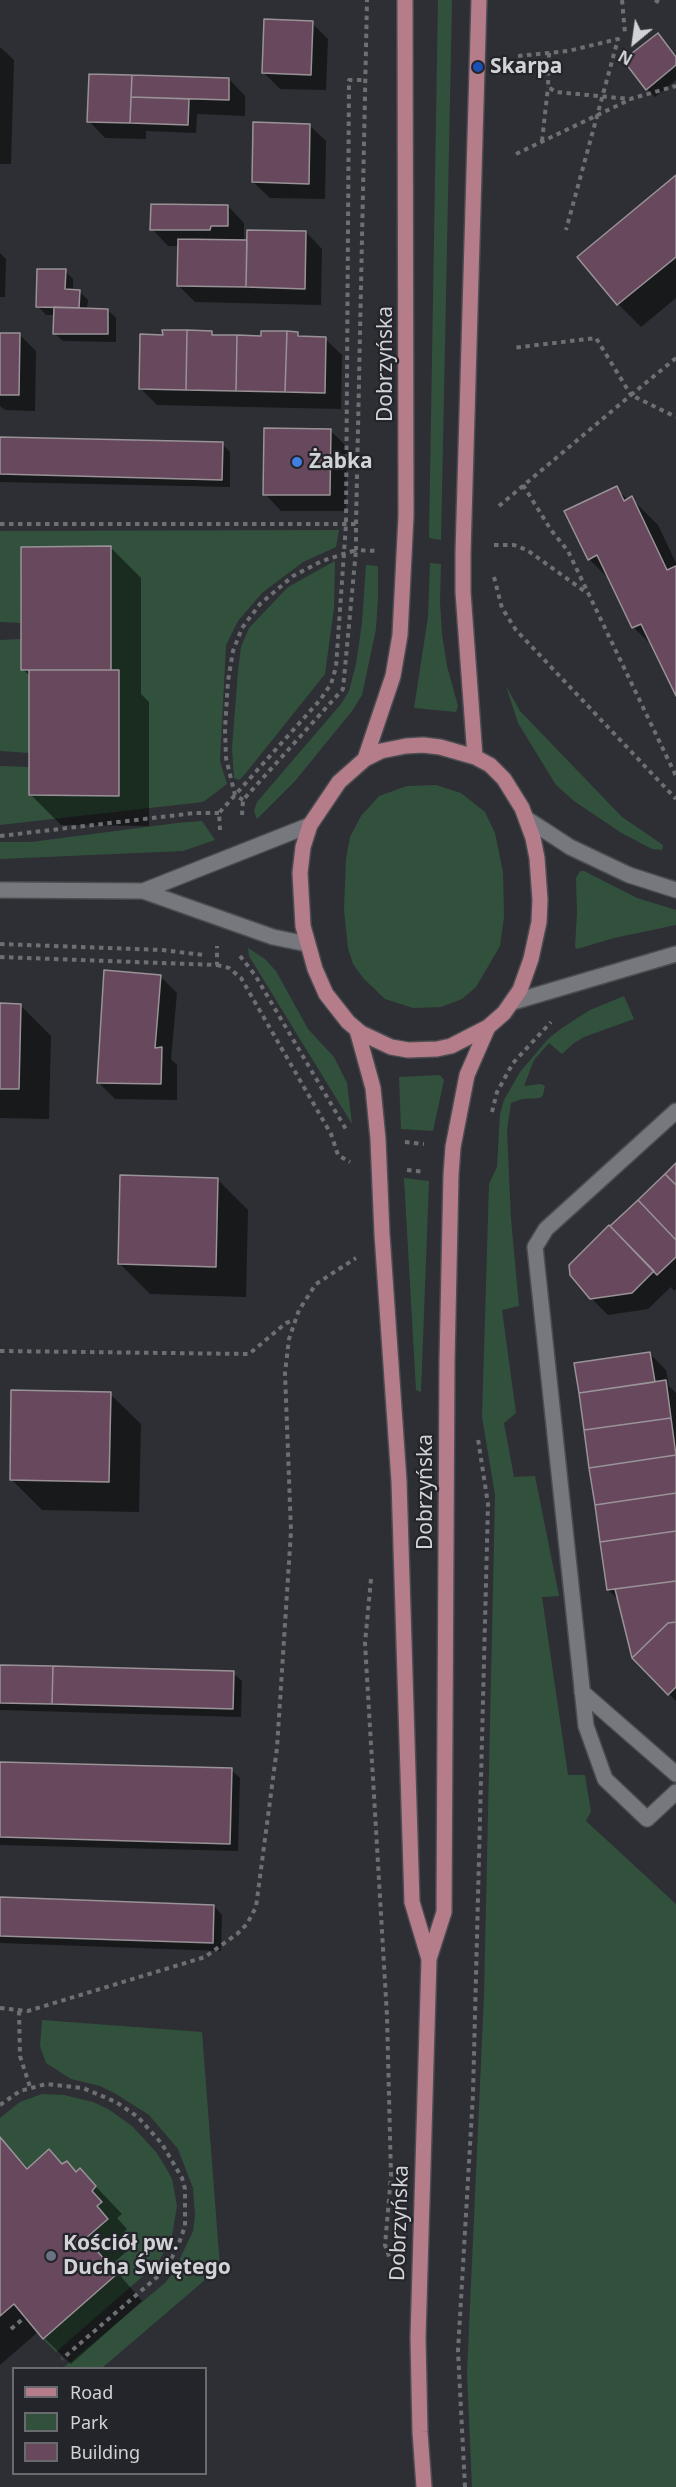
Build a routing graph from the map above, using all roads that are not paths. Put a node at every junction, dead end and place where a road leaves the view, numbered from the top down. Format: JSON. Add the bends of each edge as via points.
{"nodes":[{"id":1,"x":405,"y":0,"type":"edge"},
{"id":2,"x":479,"y":0,"type":"edge"},
{"id":3,"x":475,"y":756,"type":"junction"},
{"id":4,"x":365,"y":759,"type":"junction"},
{"id":5,"x":527,"y":819,"type":"junction"},
{"id":6,"x":310,"y":825,"type":"junction"},
{"id":7,"x":676,"y":890,"type":"edge"},
{"id":8,"x":0,"y":891,"type":"edge"},
{"id":9,"x":143,"y":891,"type":"junction"},
{"id":10,"x":307,"y":944,"type":"junction"},
{"id":11,"x":676,"y":954,"type":"edge"},
{"id":12,"x":513,"y":1002,"type":"junction"},
{"id":13,"x":488,"y":1027,"type":"junction"},
{"id":14,"x":357,"y":1030,"type":"junction"},
{"id":15,"x":676,"y":1111,"type":"edge"},
{"id":16,"x":582,"y":1692,"type":"junction"},
{"id":17,"x":676,"y":1774,"type":"edge"},
{"id":18,"x":676,"y":1792,"type":"edge"},
{"id":19,"x":429,"y":1959,"type":"junction"},
{"id":20,"x":424,"y":2487,"type":"edge"}],
"edges":[{"from":1,"to":4,"type":"main road","name":"Dobrzyńska","via":[[406,516],[400,635],[393,676]]},
{"from":2,"to":3,"type":"main road","via":[[463,553]]},
{"from":3,"to":4,"type":"main road","via":[[440,747],[406,746]]},
{"from":3,"to":5,"type":"main road","via":[[500,774]]},
{"from":4,"to":6,"type":"main road","via":[[334,788]]},
{"from":5,"to":7,"type":"street","via":[[629,875]]},
{"from":5,"to":12,"type":"main road","via":[[537,858],[539,922],[529,967]]},
{"from":6,"to":9,"type":"street"},
{"from":6,"to":10,"type":"main road","via":[[302,852],[300,885]]},
{"from":8,"to":9,"type":"street"},
{"from":9,"to":10,"type":"street","via":[[273,937]]},
{"from":10,"to":14,"type":"main road","via":[[326,994]]},
{"from":11,"to":12,"type":"street"},
{"from":12,"to":13,"type":"main road"},
{"from":13,"to":14,"type":"main road","via":[[451,1046],[425,1050],[391,1047]]},
{"from":13,"to":19,"type":"main road","name":"Dobrzyńska","via":[[467,1075],[451,1175],[444,1912]]},
{"from":14,"to":19,"type":"main road","name":"Dobrzyńska","via":[[373,1088],[399,1481],[412,1902]]},
{"from":15,"to":16,"type":"street","via":[[546,1228],[535,1246]]},
{"from":16,"to":17,"type":"street"},
{"from":16,"to":18,"type":"street","via":[[586,1726],[605,1779],[647,1819]]},
{"from":19,"to":20,"type":"main road","name":"Dobrzyńska","via":[[418,2338]]}]}
